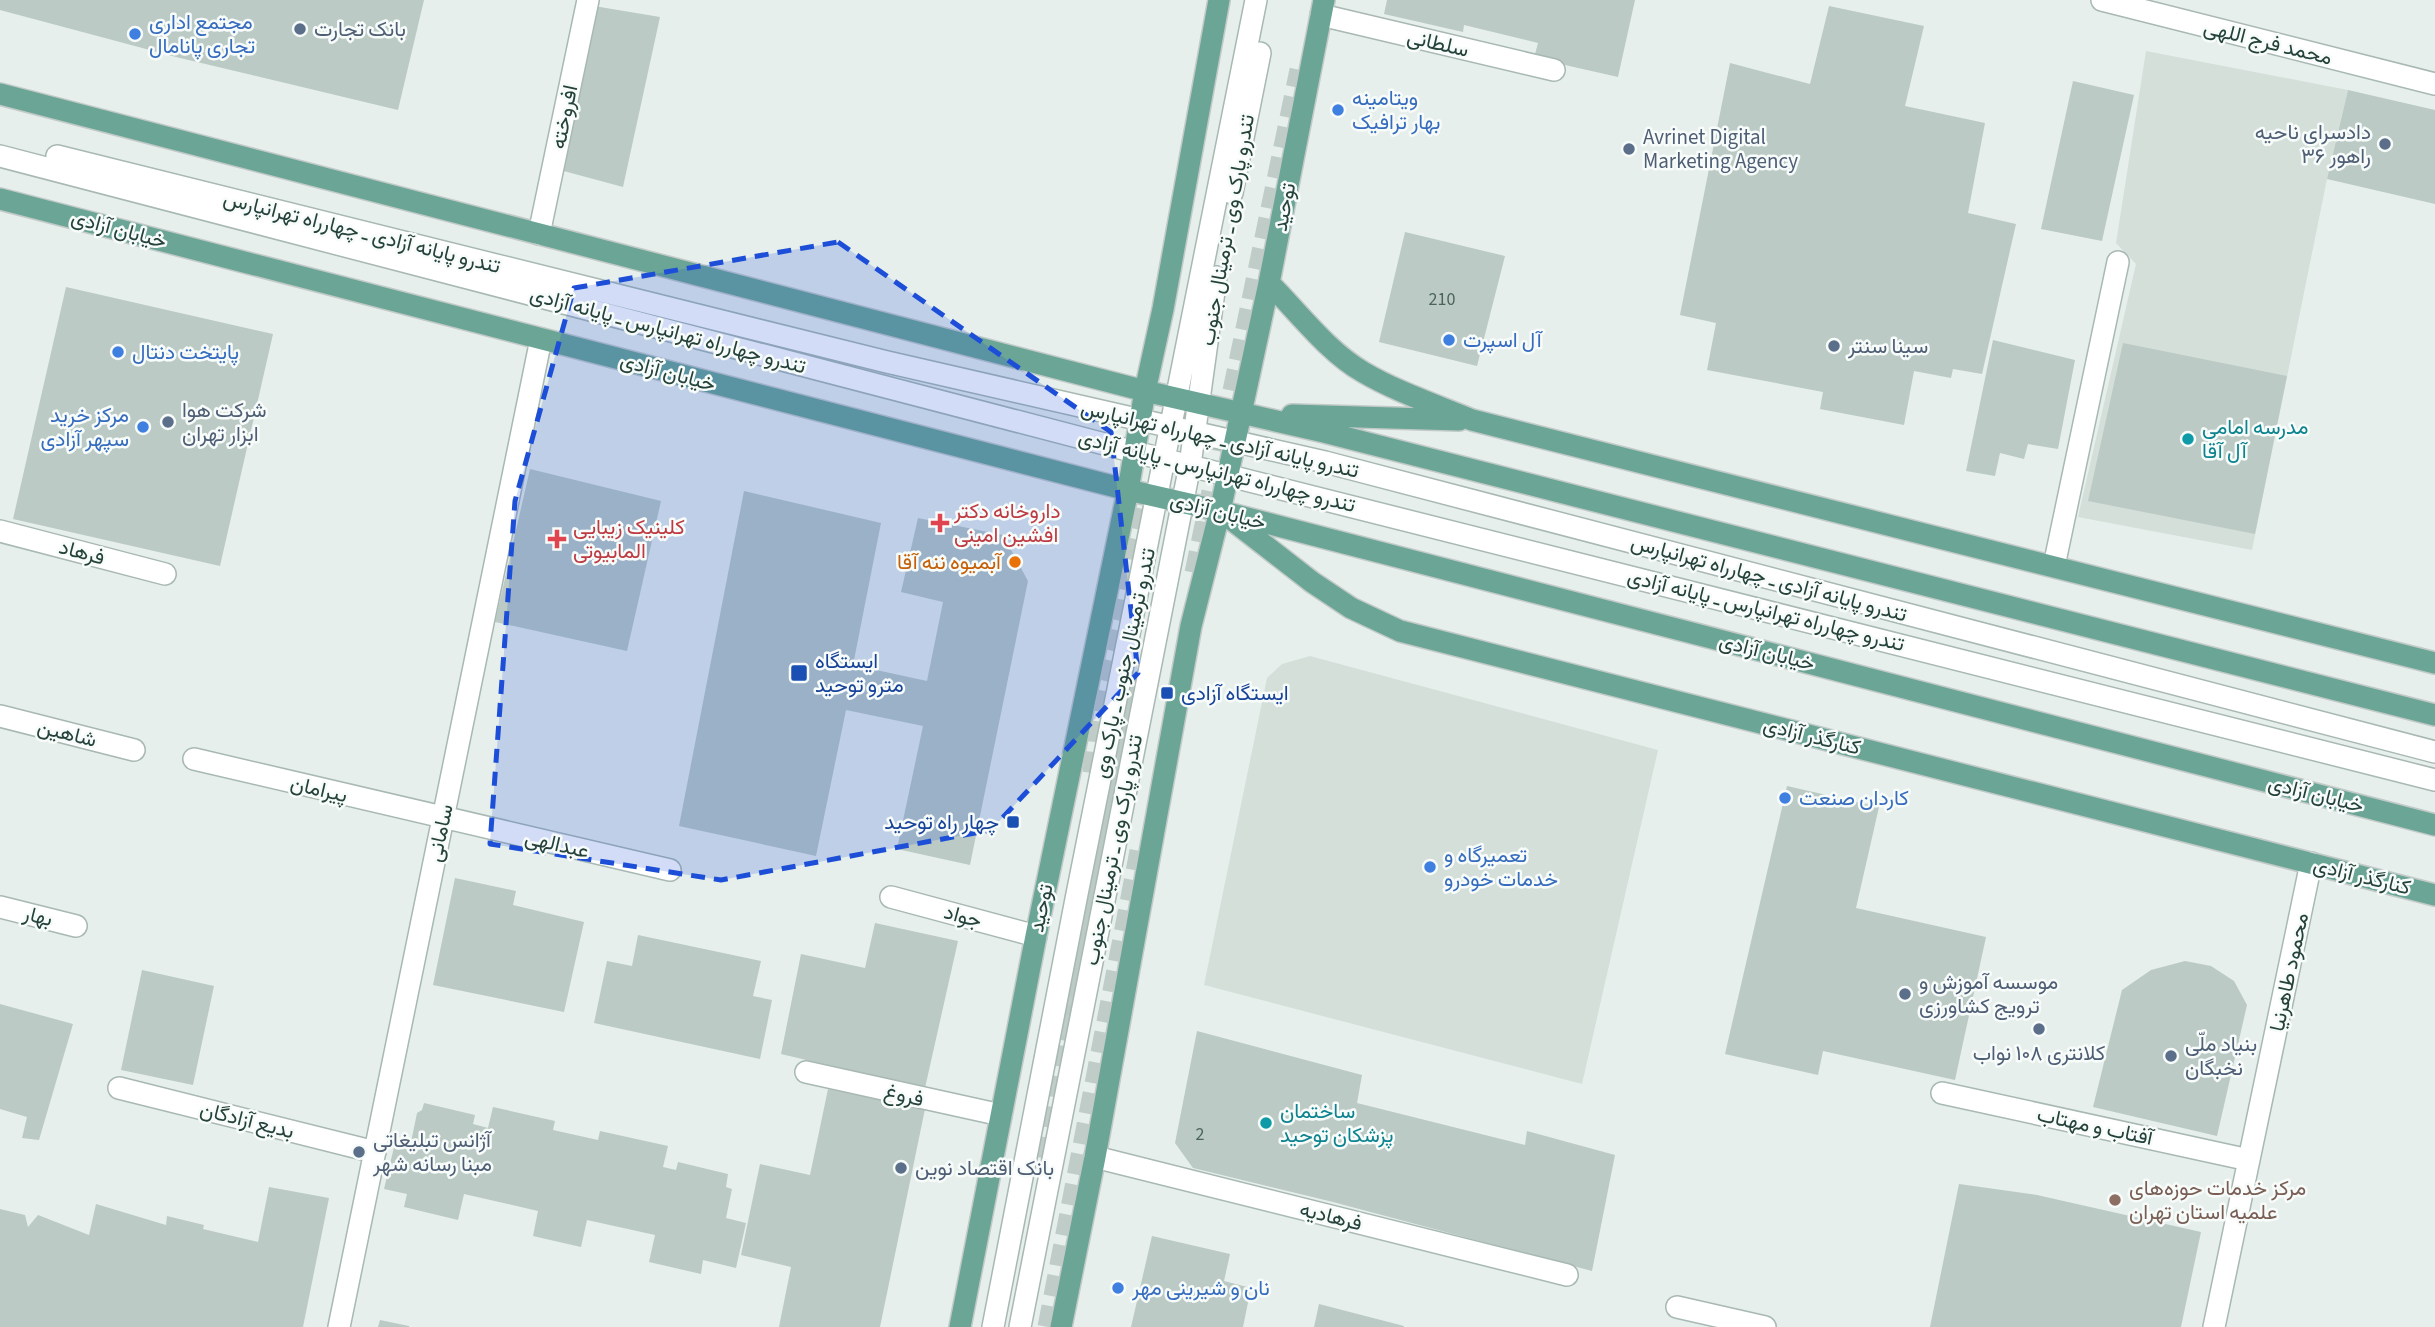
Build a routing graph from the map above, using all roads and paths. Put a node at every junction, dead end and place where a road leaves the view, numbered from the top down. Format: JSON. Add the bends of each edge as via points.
{"nodes":[{"id":1,"x":588,"y":0,"type":"edge"},
{"id":2,"x":1219,"y":0,"type":"edge"},
{"id":3,"x":1256,"y":0,"type":"edge"},
{"id":4,"x":1270,"y":0,"type":"edge"},
{"id":5,"x":2102,"y":0,"type":"edge"},
{"id":6,"x":1322,"y":8,"type":"edge"},
{"id":7,"x":1554,"y":70,"type":"dead end"},
{"id":8,"x":2435,"y":84,"type":"edge"},
{"id":9,"x":0,"y":94,"type":"edge"},
{"id":10,"x":0,"y":142,"type":"edge"},
{"id":11,"x":0,"y":156,"type":"edge"},
{"id":12,"x":0,"y":199,"type":"edge"},
{"id":13,"x":539,"y":234,"type":"junction"},
{"id":14,"x":2118,"y":262,"type":"dead end"},
{"id":15,"x":1269,"y":283,"type":"junction"},
{"id":16,"x":541,"y":339,"type":"junction"},
{"id":17,"x":1145,"y":391,"type":"junction"},
{"id":18,"x":1178,"y":397,"type":"junction"},
{"id":19,"x":1200,"y":404,"type":"junction"},
{"id":20,"x":1241,"y":413,"type":"junction"},
{"id":21,"x":1472,"y":420,"type":"junction"},
{"id":22,"x":1140,"y":421,"type":"junction"},
{"id":23,"x":1171,"y":428,"type":"junction"},
{"id":24,"x":1195,"y":433,"type":"junction"},
{"id":25,"x":1234,"y":442,"type":"junction"},
{"id":26,"x":1135,"y":452,"type":"junction"},
{"id":27,"x":1166,"y":459,"type":"junction"},
{"id":28,"x":1189,"y":465,"type":"junction"},
{"id":29,"x":1227,"y":475,"type":"junction"},
{"id":30,"x":1128,"y":491,"type":"junction"},
{"id":31,"x":1158,"y":497,"type":"junction"},
{"id":32,"x":1181,"y":502,"type":"junction"},
{"id":33,"x":1220,"y":511,"type":"junction"},
{"id":34,"x":0,"y":531,"type":"edge"},
{"id":35,"x":2054,"y":566,"type":"junction"},
{"id":36,"x":165,"y":574,"type":"dead end"},
{"id":37,"x":2435,"y":663,"type":"edge"},
{"id":38,"x":2435,"y":715,"type":"edge"},
{"id":39,"x":0,"y":716,"type":"edge"},
{"id":40,"x":134,"y":750,"type":"dead end"},
{"id":41,"x":2435,"y":752,"type":"edge"},
{"id":42,"x":194,"y":759,"type":"dead end"},
{"id":43,"x":2435,"y":780,"type":"edge"},
{"id":44,"x":444,"y":818,"type":"junction"},
{"id":45,"x":2435,"y":825,"type":"edge"},
{"id":46,"x":2311,"y":863,"type":"junction"},
{"id":47,"x":670,"y":870,"type":"dead end"},
{"id":48,"x":2435,"y":895,"type":"edge"},
{"id":49,"x":891,"y":897,"type":"dead end"},
{"id":50,"x":0,"y":906,"type":"edge"},
{"id":51,"x":76,"y":926,"type":"dead end"},
{"id":52,"x":1035,"y":936,"type":"junction"},
{"id":53,"x":806,"y":1072,"type":"dead end"},
{"id":54,"x":119,"y":1088,"type":"dead end"},
{"id":55,"x":1942,"y":1093,"type":"dead end"},
{"id":56,"x":1001,"y":1115,"type":"junction"},
{"id":57,"x":375,"y":1152,"type":"junction"},
{"id":58,"x":1095,"y":1157,"type":"junction"},
{"id":59,"x":2249,"y":1160,"type":"junction"},
{"id":60,"x":1567,"y":1275,"type":"dead end"},
{"id":61,"x":1677,"y":1307,"type":"dead end"},
{"id":62,"x":339,"y":1327,"type":"edge"},
{"id":63,"x":960,"y":1327,"type":"edge"},
{"id":64,"x":993,"y":1327,"type":"edge"},
{"id":65,"x":1020,"y":1327,"type":"edge"},
{"id":66,"x":1061,"y":1327,"type":"edge"},
{"id":67,"x":1765,"y":1327,"type":"edge"},
{"id":68,"x":2214,"y":1327,"type":"edge"}],
"edges":[{"from":1,"to":13,"type":"street","name":"افروخته"},
{"from":2,"to":17,"type":"main road"},
{"from":3,"to":18,"type":"street","name":"تندرو ترمینال جنوب ـ پارک وی"},
{"from":4,"to":19,"type":"street","name":"تندرو پارک وی ـ ترمینال جنوب","via":[[1211,300]]},
{"from":5,"to":8,"type":"street","name":"محمد فرج اللهی"},
{"from":6,"to":7,"type":"street","name":"سلطانی"},
{"from":6,"to":15,"type":"main road","name":"توحید"},
{"from":9,"to":13,"type":"main road"},
{"from":10,"to":22,"type":"street","name":"تندرو پایانه آزادی ـ چهارراه تهرانپارس"},
{"from":11,"to":26,"type":"street","name":"تندرو چهارراه تهرانپارس ـ پایانه آزادی"},
{"from":12,"to":16,"type":"main road","name":"خیابان آزادی"},
{"from":13,"to":17,"type":"main road"},
{"from":14,"to":35,"type":"street"},
{"from":15,"to":20,"type":"main road","name":"توحید"},
{"from":15,"to":21,"type":"main road","via":[[1336,352],[1362,372]]},
{"from":16,"to":30,"type":"main road","name":"خیابان آزادی"},
{"from":16,"to":44,"type":"street","name":"سامانی"},
{"from":17,"to":18,"type":"main road"},
{"from":17,"to":22,"type":"main road","name":"توحید"},
{"from":18,"to":19,"type":"main road"},
{"from":18,"to":23,"type":"street","name":"تندرو ترمینال جنوب ـ پارک وی"},
{"from":19,"to":20,"type":"main road"},
{"from":19,"to":24,"type":"street","name":"تندرو پارک وی ـ ترمینال جنوب"},
{"from":20,"to":21,"type":"main road"},
{"from":20,"to":25,"type":"main road","name":"توحید"},
{"from":20,"to":38,"type":"main road"},
{"from":21,"to":35,"type":"main road"},
{"from":22,"to":23,"type":"street","name":"تندرو پایانه آزادی ـ چهارراه تهرانپارس"},
{"from":22,"to":26,"type":"main road","name":"توحید"},
{"from":23,"to":24,"type":"street","name":"تندرو پایانه آزادی ـ چهارراه تهرانپارس"},
{"from":23,"to":27,"type":"street","name":"تندرو ترمینال جنوب ـ پارک وی"},
{"from":24,"to":25,"type":"street","name":"تندرو پایانه آزادی ـ چهارراه تهرانپارس"},
{"from":24,"to":28,"type":"street","name":"تندرو پارک وی ـ ترمینال جنوب"},
{"from":25,"to":29,"type":"main road","name":"توحید"},
{"from":25,"to":41,"type":"street","name":"تندرو پایانه آزادی ـ چهارراه تهرانپارس"},
{"from":26,"to":27,"type":"street","name":"تندرو چهارراه تهرانپارس ـ پایانه آزادی"},
{"from":26,"to":30,"type":"main road","name":"توحید"},
{"from":27,"to":28,"type":"street","name":"تندرو چهارراه تهرانپارس ـ پایانه آزادی"},
{"from":27,"to":31,"type":"street","name":"تندرو ترمینال جنوب ـ پارک وی"},
{"from":28,"to":29,"type":"street","name":"تندرو چهارراه تهرانپارس ـ پایانه آزادی"},
{"from":28,"to":32,"type":"street","name":"تندرو پارک وی ـ ترمینال جنوب"},
{"from":29,"to":33,"type":"main road","name":"توحید"},
{"from":29,"to":43,"type":"street","name":"تندرو چهارراه تهرانپارس ـ پایانه آزادی"},
{"from":30,"to":31,"type":"main road","name":"خیابان آزادی"},
{"from":30,"to":52,"type":"main road","name":"توحید"},
{"from":31,"to":32,"type":"main road","name":"خیابان آزادی"},
{"from":31,"to":64,"type":"street","name":"تندرو ترمینال جنوب ـ پارک وی"},
{"from":32,"to":33,"type":"main road","name":"خیابان آزادی"},
{"from":32,"to":65,"type":"street","name":"تندرو پارک وی ـ ترمینال جنوب"},
{"from":33,"to":45,"type":"main road","name":"خیابان آزادی"},
{"from":33,"to":46,"type":"main road","name":"کنارگذر آزادی","via":[[1312,582],[1351,608],[1400,631]]},
{"from":33,"to":58,"type":"main road","via":[[1191,626]]},
{"from":34,"to":36,"type":"street","name":"فرهاد"},
{"from":35,"to":37,"type":"main road"},
{"from":39,"to":40,"type":"street","name":"شاهین"},
{"from":42,"to":44,"type":"street","name":"پیرامان"},
{"from":44,"to":47,"type":"street","name":"عبدالهی"},
{"from":44,"to":57,"type":"street","name":"سامانی"},
{"from":46,"to":48,"type":"main road","name":"کنارگذر آزادی"},
{"from":46,"to":59,"type":"street","name":"محمود طاهرنیا"},
{"from":49,"to":52,"type":"street","name":"جواد"},
{"from":50,"to":51,"type":"street","name":"بهار"},
{"from":52,"to":56,"type":"main road","name":"توحید"},
{"from":53,"to":56,"type":"street","name":"فروغ"},
{"from":54,"to":57,"type":"street","name":"بدیع آزادگان"},
{"from":55,"to":59,"type":"street","name":"آفتاب و مهتاب"},
{"from":56,"to":63,"type":"main road","name":"توحید"},
{"from":57,"to":62,"type":"street","name":"سامانی"},
{"from":58,"to":60,"type":"street","name":"فرهادیه"},
{"from":58,"to":66,"type":"main road"},
{"from":59,"to":68,"type":"street","name":"محمود طاهرنیا"},
{"from":61,"to":67,"type":"street"}]}
